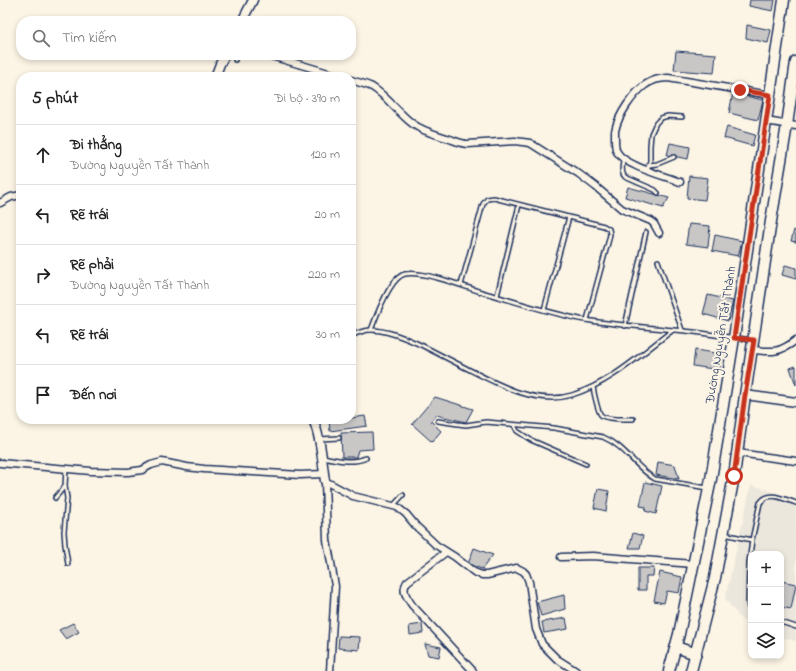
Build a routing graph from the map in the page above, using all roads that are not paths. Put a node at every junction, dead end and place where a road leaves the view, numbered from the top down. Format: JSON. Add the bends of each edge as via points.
{"nodes":[{"id":1,"x":253,"y":0,"type":"edge"},
{"id":2,"x":784,"y":0,"type":"edge"},
{"id":3,"x":245,"y":16,"type":"edge"},
{"id":4,"x":222,"y":60,"type":"edge"},
{"id":5,"x":285,"y":60,"type":"edge"},
{"id":6,"x":796,"y":62,"type":"edge"},
{"id":7,"x":217,"y":72,"type":"edge"},
{"id":8,"x":325,"y":72,"type":"edge"},
{"id":9,"x":356,"y":82,"type":"edge"},
{"id":10,"x":770,"y":95,"type":"junction"},
{"id":11,"x":682,"y":117,"type":"dead end"},
{"id":12,"x":766,"y":121,"type":"junction"},
{"id":13,"x":792,"y":125,"type":"edge"},
{"id":14,"x":674,"y":157,"type":"dead end"},
{"id":15,"x":623,"y":159,"type":"junction"},
{"id":16,"x":648,"y":167,"type":"junction"},
{"id":17,"x":680,"y":182,"type":"dead end"},
{"id":18,"x":658,"y":192,"type":"dead end"},
{"id":19,"x":16,"y":196,"type":"edge"},
{"id":20,"x":0,"y":203,"type":"edge"},
{"id":21,"x":519,"y":204,"type":"junction"},
{"id":22,"x":569,"y":217,"type":"junction"},
{"id":23,"x":646,"y":232,"type":"dead end"},
{"id":24,"x":659,"y":233,"type":"dead end"},
{"id":25,"x":658,"y":261,"type":"dead end"},
{"id":26,"x":461,"y":285,"type":"junction"},
{"id":27,"x":497,"y":296,"type":"junction"},
{"id":28,"x":544,"y":310,"type":"junction"},
{"id":29,"x":587,"y":320,"type":"junction"},
{"id":30,"x":625,"y":326,"type":"junction"},
{"id":31,"x":371,"y":330,"type":"junction"},
{"id":32,"x":673,"y":330,"type":"junction"},
{"id":33,"x":682,"y":330,"type":"junction"},
{"id":34,"x":356,"y":334,"type":"edge"},
{"id":35,"x":734,"y":338,"type":"junction"},
{"id":36,"x":796,"y":340,"type":"edge"},
{"id":37,"x":753,"y":345,"type":"junction"},
{"id":38,"x":593,"y":387,"type":"junction"},
{"id":39,"x":745,"y":395,"type":"junction"},
{"id":40,"x":796,"y":402,"type":"edge"},
{"id":41,"x":634,"y":419,"type":"dead end"},
{"id":42,"x":438,"y":421,"type":"dead end"},
{"id":43,"x":315,"y":424,"type":"edge"},
{"id":44,"x":514,"y":425,"type":"junction"},
{"id":45,"x":339,"y":438,"type":"dead end"},
{"id":46,"x":319,"y":439,"type":"junction"},
{"id":47,"x":738,"y":453,"type":"junction"},
{"id":48,"x":322,"y":457,"type":"junction"},
{"id":49,"x":366,"y":458,"type":"dead end"},
{"id":50,"x":796,"y":461,"type":"edge"},
{"id":51,"x":0,"y":464,"type":"edge"},
{"id":52,"x":586,"y":464,"type":"dead end"},
{"id":53,"x":66,"y":469,"type":"junction"},
{"id":54,"x":325,"y":478,"type":"junction"},
{"id":55,"x":66,"y":486,"type":"junction"},
{"id":56,"x":709,"y":488,"type":"junction"},
{"id":57,"x":403,"y":495,"type":"dead end"},
{"id":58,"x":55,"y":498,"type":"dead end"},
{"id":59,"x":796,"y":503,"type":"edge"},
{"id":60,"x":394,"y":506,"type":"junction"},
{"id":61,"x":723,"y":534,"type":"junction"},
{"id":62,"x":752,"y":540,"type":"junction"},
{"id":63,"x":446,"y":552,"type":"junction"},
{"id":64,"x":561,"y":557,"type":"dead end"},
{"id":65,"x":68,"y":564,"type":"dead end"},
{"id":66,"x":693,"y":564,"type":"junction"},
{"id":67,"x":748,"y":587,"type":"edge"},
{"id":68,"x":784,"y":623,"type":"edge"},
{"id":69,"x":796,"y":627,"type":"edge"},
{"id":70,"x":676,"y":647,"type":"junction"},
{"id":71,"x":696,"y":654,"type":"junction"},
{"id":72,"x":330,"y":671,"type":"edge"},
{"id":73,"x":473,"y":671,"type":"edge"},
{"id":74,"x":576,"y":671,"type":"edge"},
{"id":75,"x":669,"y":671,"type":"edge"},
{"id":76,"x":691,"y":671,"type":"edge"}],
"edges":[{"from":1,"to":3,"type":"street"},
{"from":2,"to":10,"type":"main road","name":"Đường Nguyễn Tất Thành"},
{"from":4,"to":7,"type":"street"},
{"from":5,"to":8,"type":"street"},
{"from":6,"to":13,"type":"main road"},
{"from":9,"to":24,"type":"street","via":[[372,87],[412,124],[427,132],[468,144],[515,141],[530,143],[579,174],[622,209],[651,221]]},
{"from":10,"to":12,"type":"main road","name":"Đường Nguyễn Tất Thành"},
{"from":10,"to":15,"type":"street","via":[[668,78],[654,80],[635,95],[618,121],[615,147]]},
{"from":11,"to":16,"type":"lane","via":[[668,116],[656,123],[651,134]]},
{"from":12,"to":13,"type":"street"},
{"from":12,"to":35,"type":"main road","name":"Đường Nguyễn Tất Thành"},
{"from":13,"to":37,"type":"main road","via":[[771,221]]},
{"from":14,"to":16,"type":"lane"},
{"from":15,"to":16,"type":"street"},
{"from":15,"to":18,"type":"lane","via":[[622,169],[625,177]]},
{"from":16,"to":17,"type":"street"},
{"from":19,"to":20,"type":"street"},
{"from":21,"to":22,"type":"lane"},
{"from":21,"to":26,"type":"lane","via":[[494,198],[487,199],[483,204]]},
{"from":21,"to":27,"type":"lane"},
{"from":22,"to":28,"type":"lane"},
{"from":22,"to":29,"type":"lane","via":[[604,226],[609,229],[610,234]]},
{"from":23,"to":30,"type":"lane"},
{"from":25,"to":33,"type":"lane"},
{"from":26,"to":27,"type":"lane"},
{"from":26,"to":31,"type":"lane","via":[[422,275],[401,275],[396,279],[379,309]]},
{"from":27,"to":28,"type":"lane"},
{"from":28,"to":29,"type":"lane"},
{"from":29,"to":30,"type":"lane"},
{"from":30,"to":32,"type":"lane"},
{"from":31,"to":34,"type":"lane"},
{"from":31,"to":38,"type":"lane","via":[[408,339],[481,376],[525,394],[547,398],[565,397]]},
{"from":32,"to":33,"type":"lane"},
{"from":32,"to":38,"type":"lane","via":[[608,380]]},
{"from":33,"to":35,"type":"lane"},
{"from":35,"to":37,"type":"lane"},
{"from":35,"to":56,"type":"main road","name":"Đường Nguyễn Tất Thành"},
{"from":36,"to":37,"type":"street","via":[[778,351],[768,352]]},
{"from":37,"to":39,"type":"main road"},
{"from":38,"to":41,"type":"lane","via":[[602,416]]},
{"from":39,"to":40,"type":"street"},
{"from":39,"to":47,"type":"main road"},
{"from":42,"to":44,"type":"lane","via":[[466,425],[486,422]]},
{"from":43,"to":46,"type":"street"},
{"from":44,"to":52,"type":"lane","via":[[517,431],[531,440]]},
{"from":44,"to":56,"type":"lane","via":[[603,436],[655,479]]},
{"from":45,"to":46,"type":"lane"},
{"from":46,"to":48,"type":"street"},
{"from":47,"to":50,"type":"street"},
{"from":47,"to":61,"type":"main road"},
{"from":48,"to":49,"type":"lane","via":[[348,462]]},
{"from":48,"to":54,"type":"street"},
{"from":51,"to":53,"type":"street"},
{"from":53,"to":54,"type":"street","via":[[128,472],[142,470],[162,462],[187,467]]},
{"from":53,"to":55,"type":"lane"},
{"from":54,"to":60,"type":"street","via":[[353,496]]},
{"from":54,"to":72,"type":"street","via":[[327,540],[335,586]]},
{"from":55,"to":58,"type":"lane"},
{"from":55,"to":65,"type":"lane","via":[[68,498],[64,532]]},
{"from":56,"to":66,"type":"main road","name":"Đường Nguyễn Tất Thành"},
{"from":57,"to":60,"type":"lane"},
{"from":59,"to":62,"type":"lane","via":[[776,496],[763,499]]},
{"from":60,"to":63,"type":"street"},
{"from":61,"to":62,"type":"lane"},
{"from":61,"to":71,"type":"main road"},
{"from":62,"to":67,"type":"lane"},
{"from":63,"to":73,"type":"street","via":[[407,582],[405,594]]},
{"from":63,"to":74,"type":"street","via":[[478,574],[517,568],[523,571],[529,582],[536,629],[542,644],[557,659]]},
{"from":64,"to":66,"type":"street","via":[[593,556]]},
{"from":66,"to":70,"type":"main road","name":"Đường Nguyễn Tất Thành"},
{"from":68,"to":69,"type":"lane"},
{"from":70,"to":71,"type":"main road"},
{"from":70,"to":75,"type":"main road","name":"Đường Nguyễn Tất Thành"},
{"from":71,"to":76,"type":"main road"}]}
